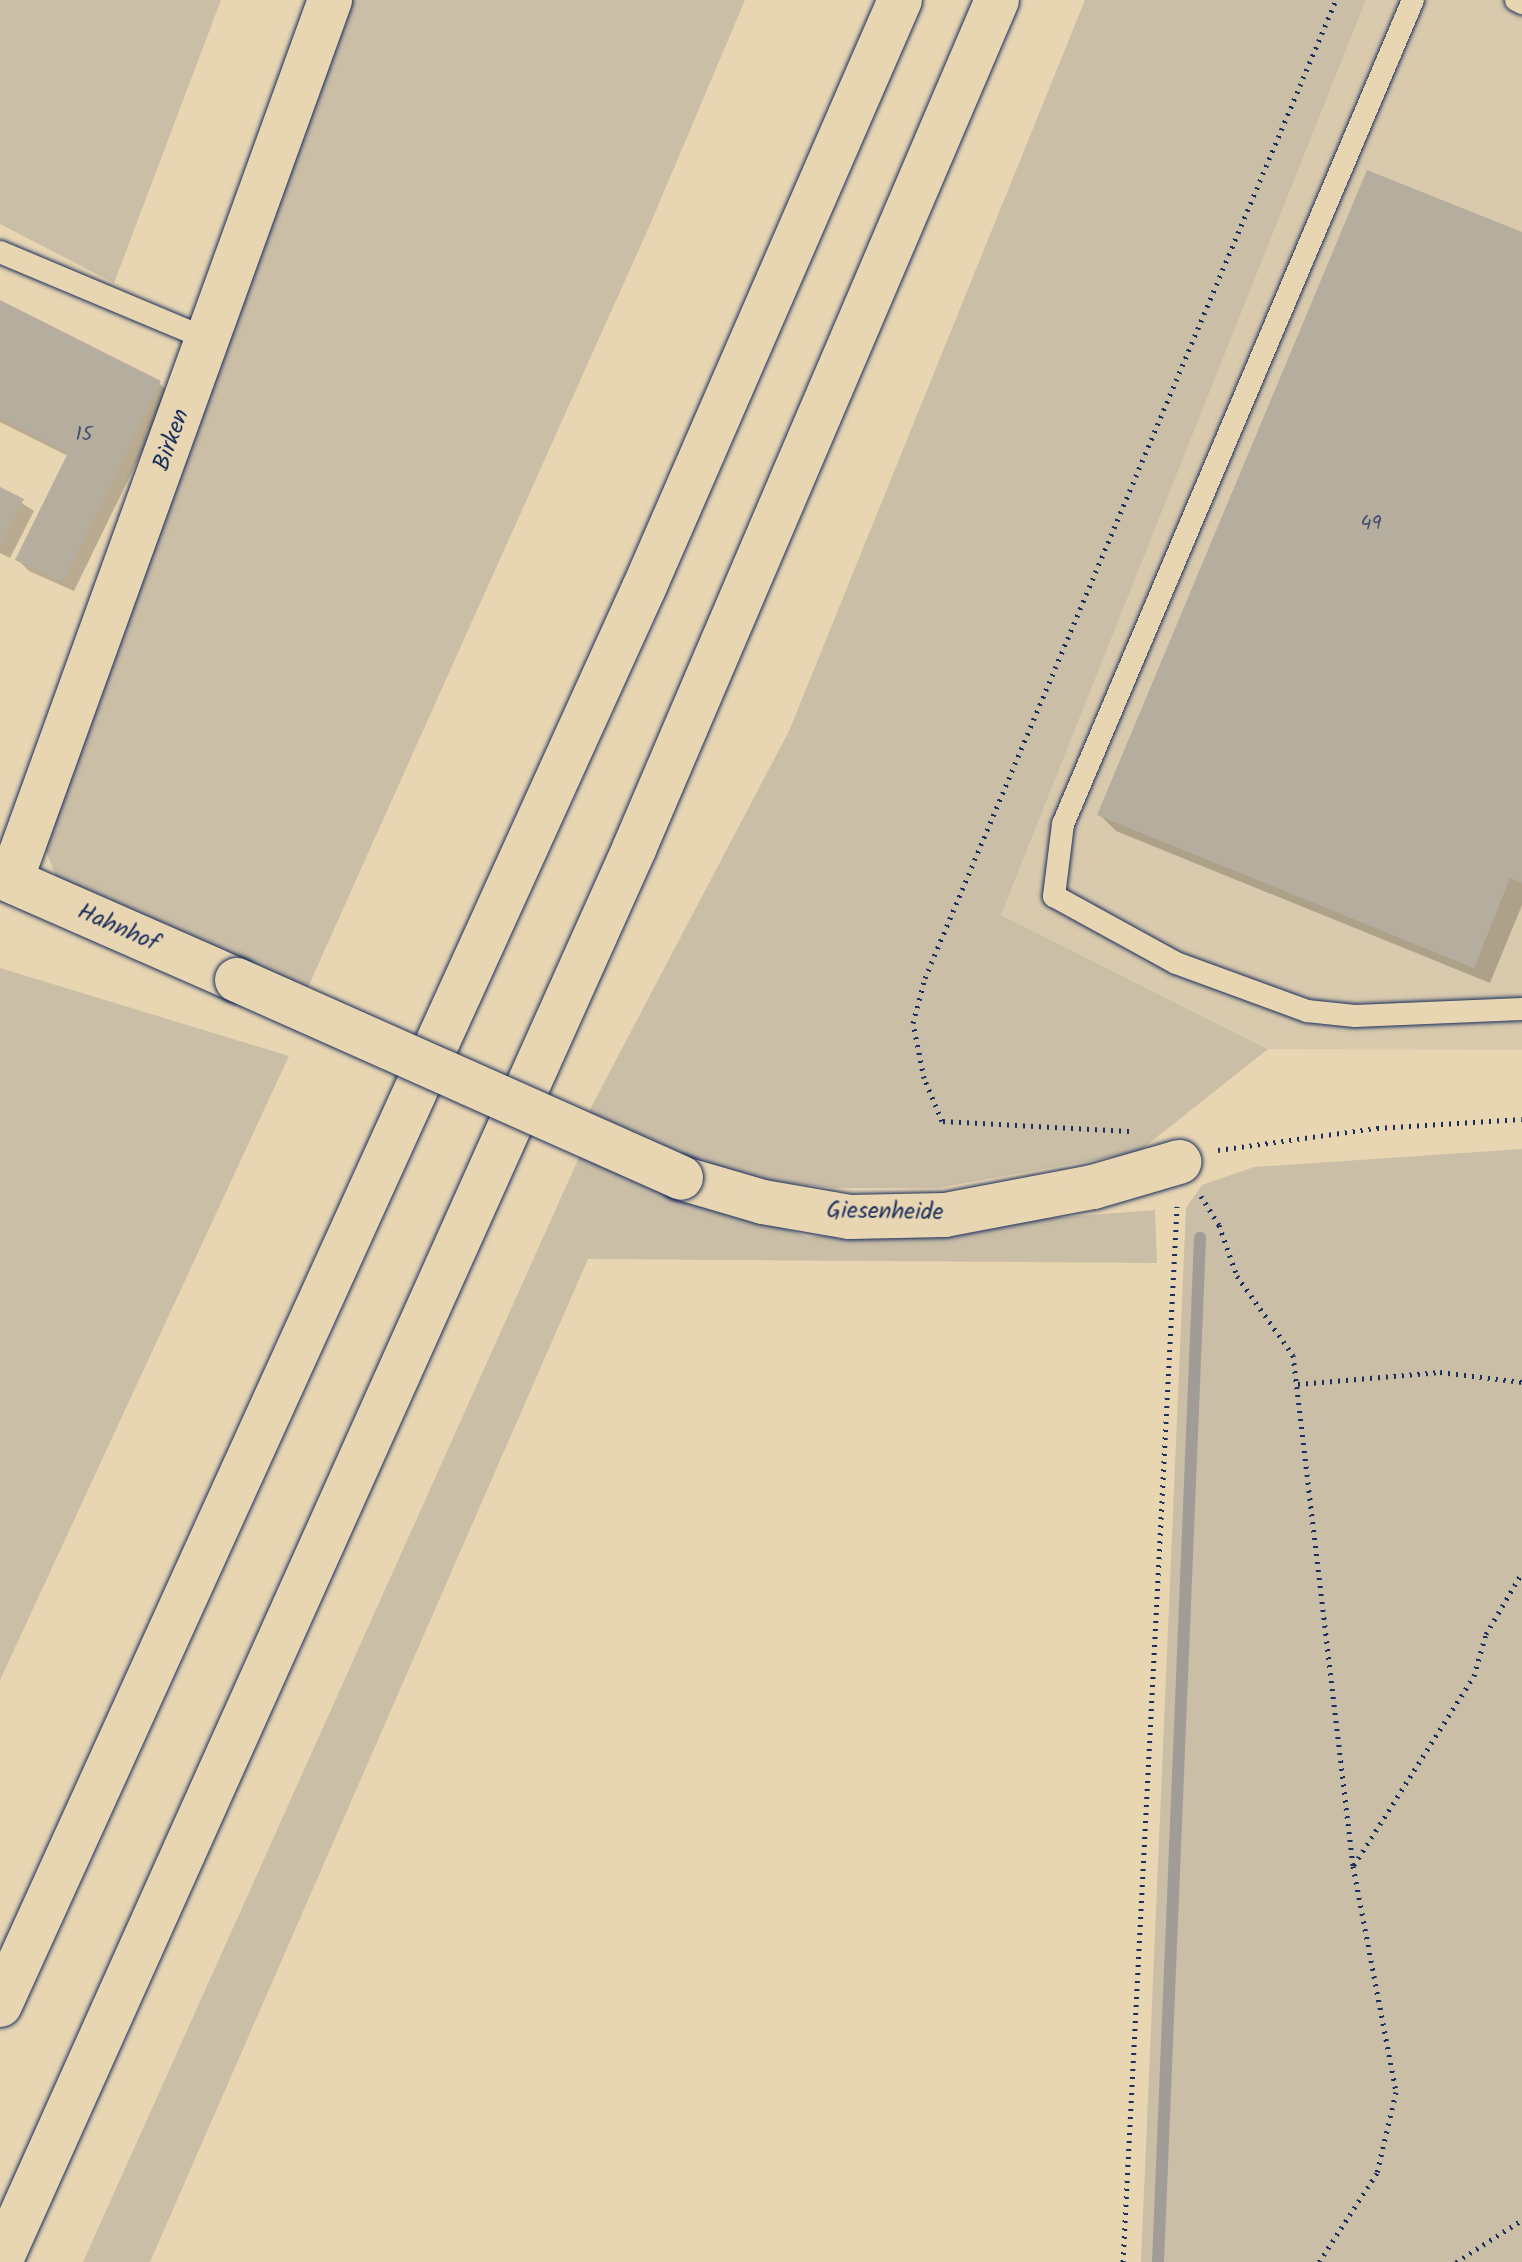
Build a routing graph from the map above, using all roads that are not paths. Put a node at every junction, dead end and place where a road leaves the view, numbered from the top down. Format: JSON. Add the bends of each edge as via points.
{"nodes":[{"id":1,"x":330,"y":0,"type":"edge"},
{"id":2,"x":900,"y":0,"type":"edge"},
{"id":3,"x":997,"y":0,"type":"edge"},
{"id":4,"x":1413,"y":0,"type":"edge"},
{"id":5,"x":1516,"y":0,"type":"edge"},
{"id":6,"x":1522,"y":3,"type":"edge"},
{"id":7,"x":0,"y":252,"type":"edge"},
{"id":8,"x":209,"y":340,"type":"junction"},
{"id":9,"x":5,"y":878,"type":"edge"},
{"id":10,"x":237,"y":980,"type":"joint"},
{"id":11,"x":1522,"y":1009,"type":"edge"},
{"id":12,"x":1179,"y":1162,"type":"road end"},
{"id":13,"x":0,"y":2005,"type":"edge"},
{"id":14,"x":0,"y":2262,"type":"edge"}],
"edges":[{"from":1,"to":8,"type":"main road","name":"Birken"},
{"from":2,"to":13,"type":"main road","via":[[644,588]]},
{"from":3,"to":14,"type":"main road","via":[[634,849]]},
{"from":4,"to":11,"type":"lane","via":[[1063,824],[1054,896],[1176,963],[1307,1011],[1355,1016]]},
{"from":5,"to":6,"type":"lane"},
{"from":7,"to":8,"type":"lane"},
{"from":8,"to":9,"type":"main road","name":"Birken"},
{"from":9,"to":10,"type":"main road","name":"Hahnhof"},
{"from":10,"to":12,"type":"main road","name":"Giesenheide","bridge":true,"via":[[681,1178],[763,1202],[850,1217],[945,1215],[1093,1187]]}]}
